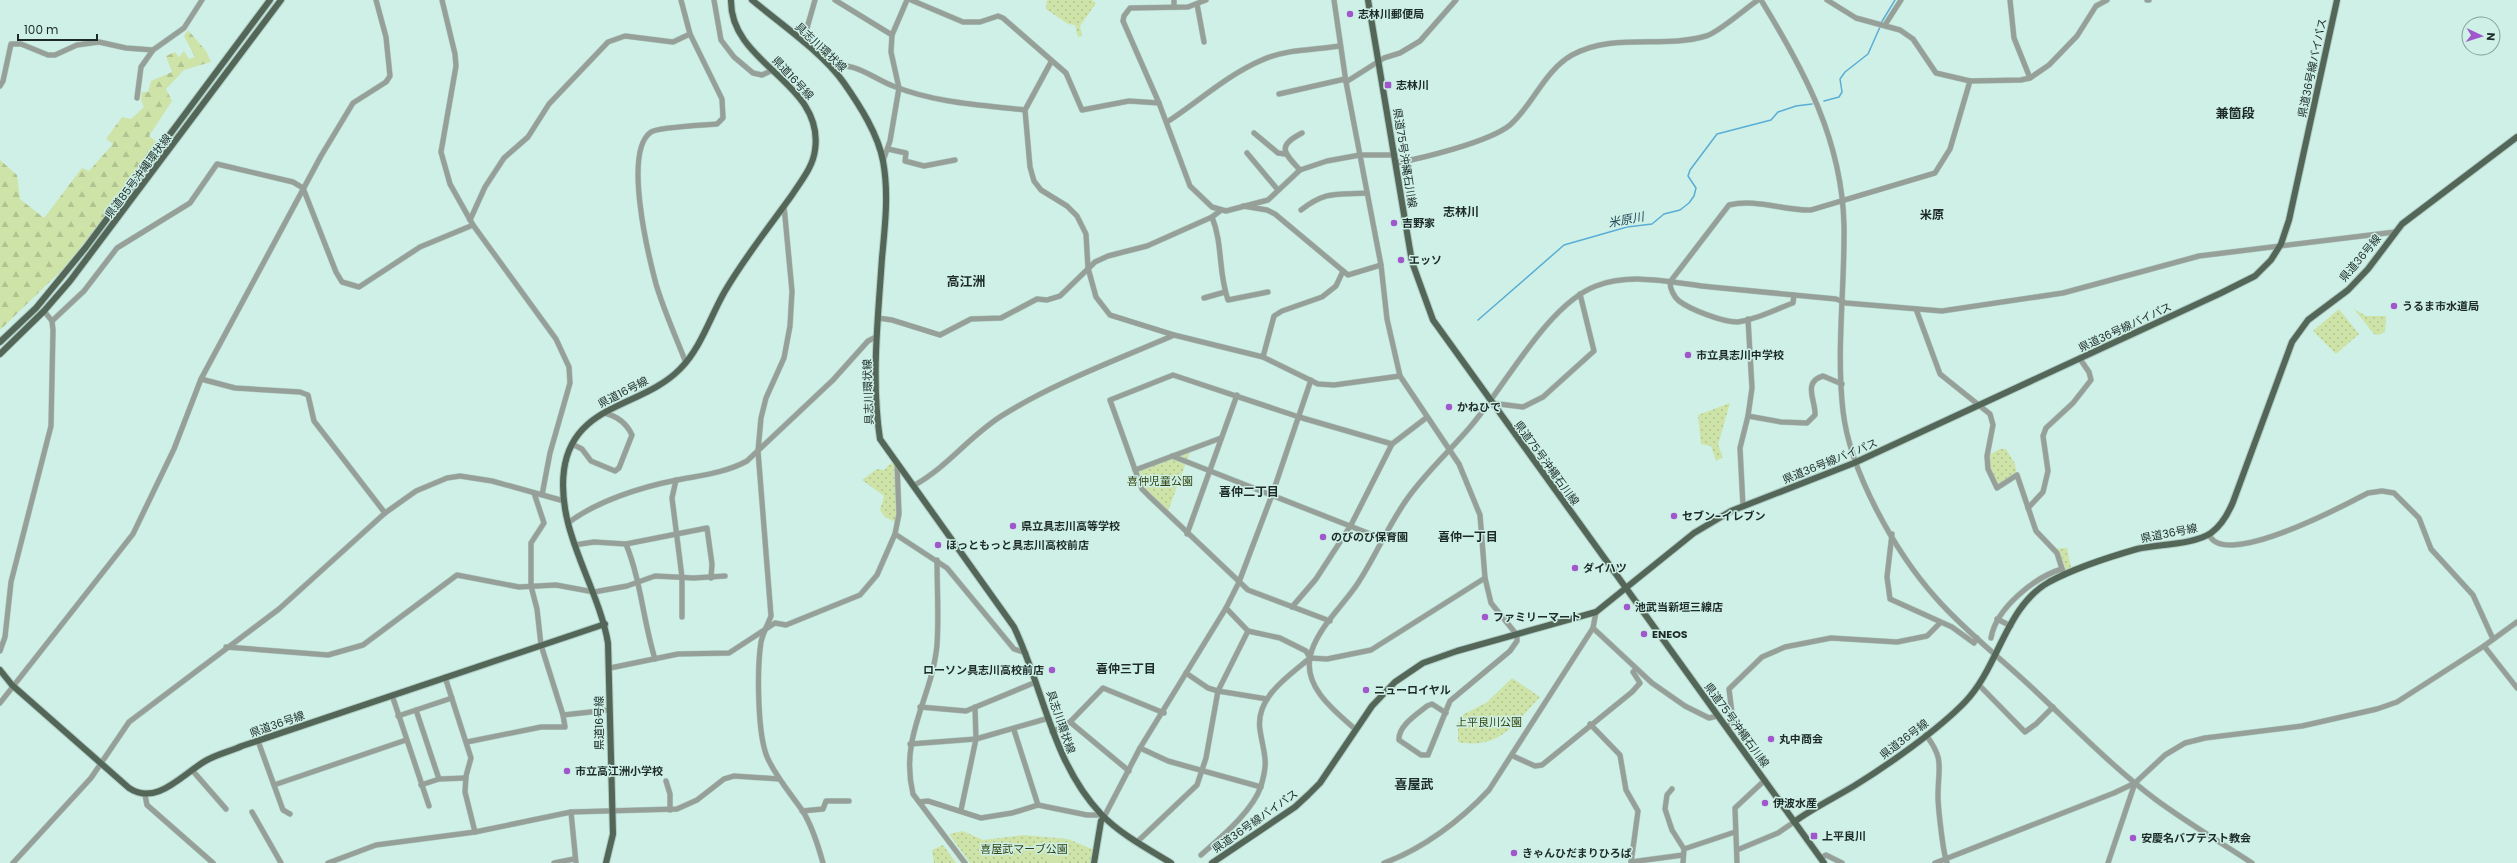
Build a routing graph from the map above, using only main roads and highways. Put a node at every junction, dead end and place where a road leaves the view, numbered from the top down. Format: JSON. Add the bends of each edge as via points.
{"nodes":[{"id":1,"x":270,"y":0,"type":"edge"},
{"id":2,"x":281,"y":0,"type":"edge"},
{"id":3,"x":731,"y":0,"type":"edge"},
{"id":4,"x":752,"y":0,"type":"edge"},
{"id":5,"x":1368,"y":0,"type":"edge"},
{"id":6,"x":2337,"y":0,"type":"edge"},
{"id":7,"x":2517,"y":137,"type":"edge"},
{"id":8,"x":0,"y":342,"type":"edge"},
{"id":9,"x":0,"y":354,"type":"edge"},
{"id":10,"x":1626,"y":589,"type":"junction"},
{"id":11,"x":605,"y":624,"type":"junction"},
{"id":12,"x":0,"y":670,"type":"edge"},
{"id":13,"x":1103,"y":816,"type":"junction"},
{"id":14,"x":1794,"y":822,"type":"junction"},
{"id":15,"x":1822,"y":860,"type":"edge"},
{"id":16,"x":606,"y":863,"type":"edge"},
{"id":17,"x":1094,"y":863,"type":"edge"},
{"id":18,"x":1171,"y":863,"type":"edge"},
{"id":19,"x":1212,"y":863,"type":"edge"}],
"edges":[{"from":1,"to":8,"type":"main road","name":"県道85号沖縄環状線","via":[[82,252],[36,308]]},
{"from":2,"to":9,"type":"main road","name":"県道85号沖縄環状線","via":[[92,253],[44,311]]},
{"from":3,"to":11,"type":"main road","name":"県道16号線","via":[[731,12],[739,36],[808,109],[816,137],[813,160],[784,206],[740,266],[698,346],[686,363],[665,381],[588,422],[572,444],[564,472],[564,501],[568,523]]},
{"from":4,"to":13,"type":"main road","name":"具志川環状線","via":[[831,68],[844,82],[863,112],[883,161],[887,194],[876,337],[877,416],[880,440],[1014,628],[1026,653],[1052,732],[1066,765]]},
{"from":5,"to":10,"type":"main road","name":"県道75号沖縄石川線","via":[[1412,262],[1427,307],[1440,332]]},
{"from":6,"to":10,"type":"main road","name":"県道36号線バイパス","via":[[2297,188],[2281,244],[2271,260],[2254,276],[1854,463],[1718,517],[1694,533]]},
{"from":7,"to":14,"type":"main road","name":"県道36号線","via":[[2425,205],[2395,232],[2368,269],[2348,290],[2302,326],[2292,342],[2229,512],[2221,524],[2209,534],[2137,549],[2063,572],[2027,600],[1978,686],[1962,705],[1880,769]]},
{"from":10,"to":14,"type":"main road","name":"県道75号沖縄石川線"},
{"from":10,"to":19,"type":"main road","name":"県道36号線バイパス","via":[[1596,612],[1456,651],[1423,663],[1386,690],[1355,729],[1320,783],[1308,795],[1295,807]]},
{"from":11,"to":12,"type":"main road","name":"県道36号線","via":[[258,740],[208,760],[160,791],[145,795],[129,788],[100,764],[12,685]]},
{"from":11,"to":16,"type":"main road","name":"県道16号線","via":[[610,668],[613,834]]},
{"from":13,"to":17,"type":"main road"},
{"from":13,"to":18,"type":"main road","name":"具志川環状線","via":[[1137,842]]},
{"from":14,"to":15,"type":"main road","name":"県道75号沖縄石川線"}]}
